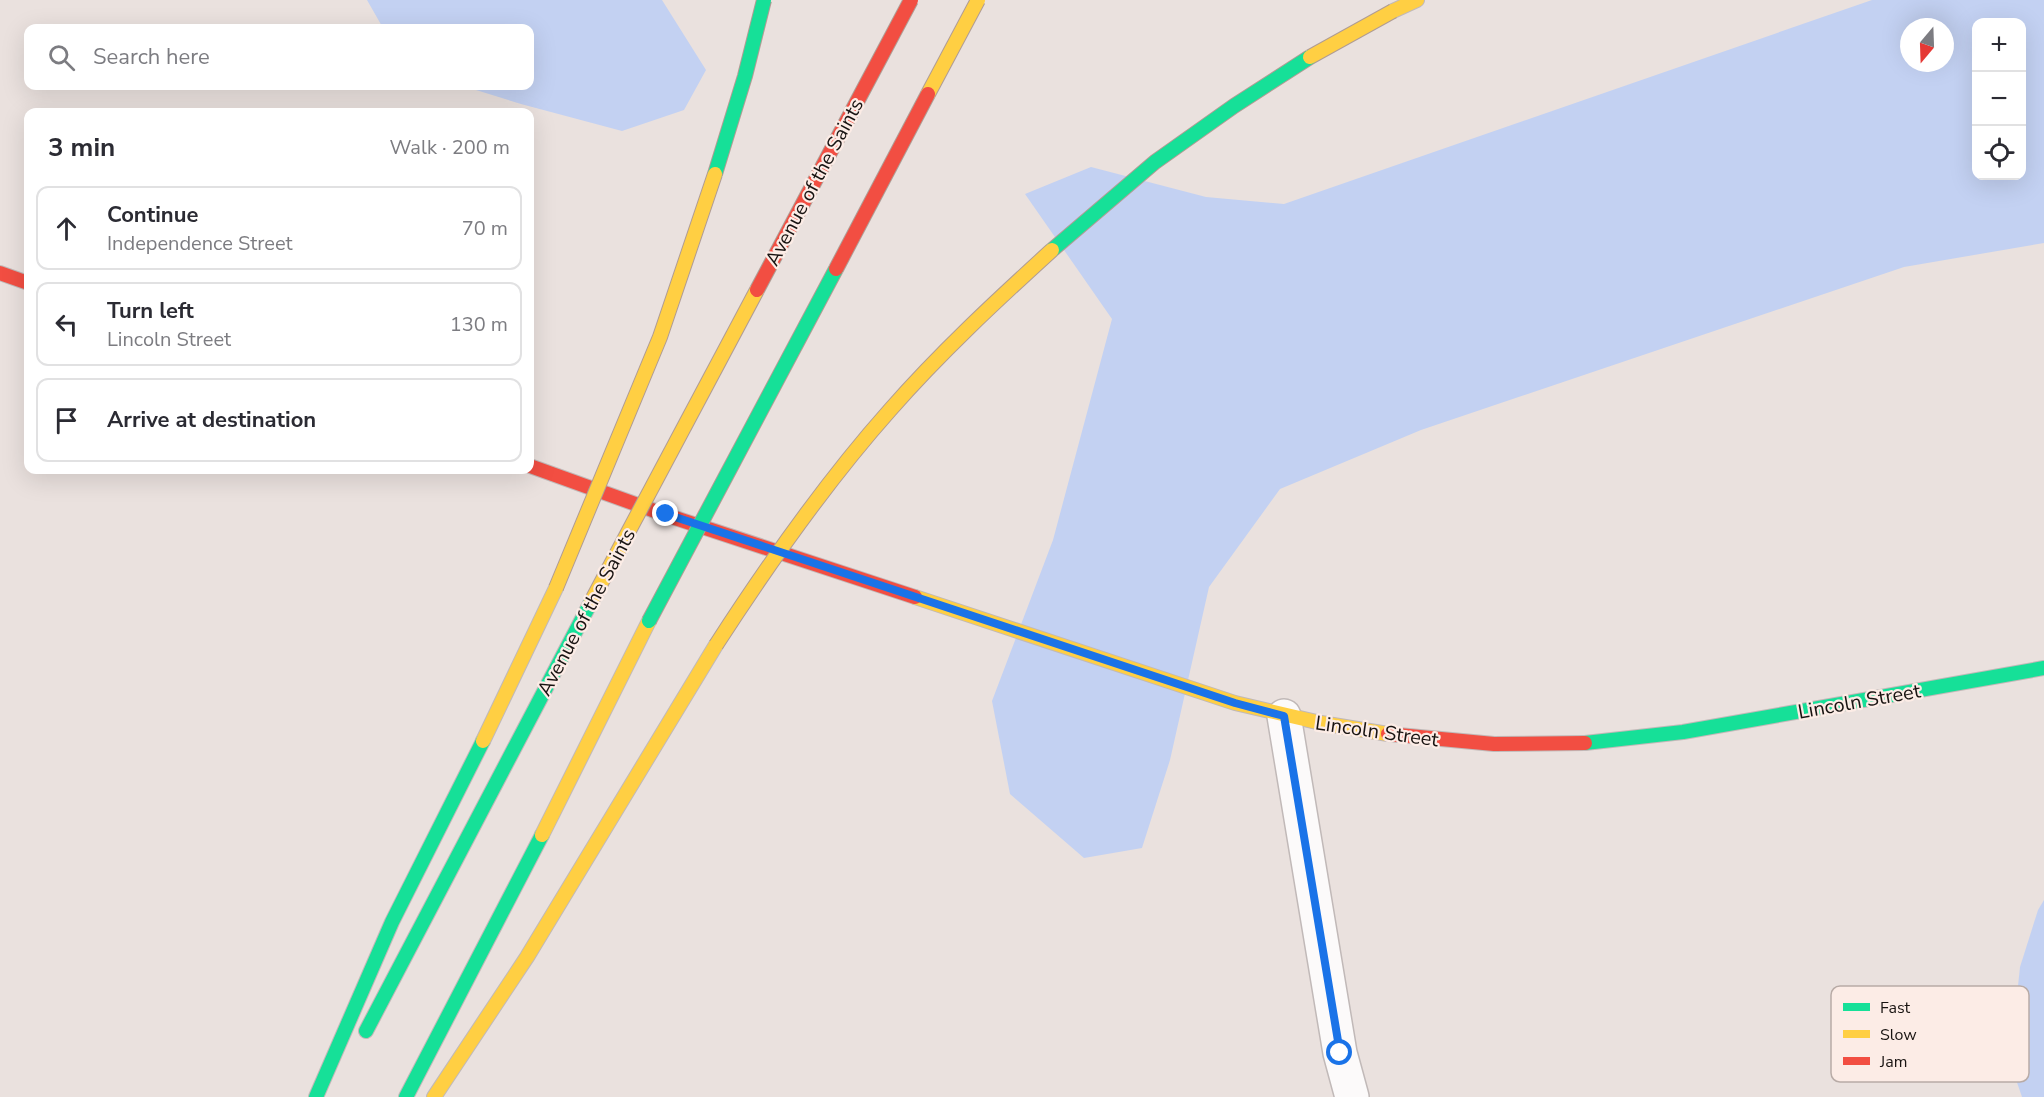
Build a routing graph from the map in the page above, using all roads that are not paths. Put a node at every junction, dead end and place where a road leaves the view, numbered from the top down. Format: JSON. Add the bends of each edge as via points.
{"nodes":[{"id":1,"x":764,"y":0,"type":"edge"},
{"id":2,"x":911,"y":0,"type":"edge"},
{"id":3,"x":978,"y":0,"type":"edge"},
{"id":4,"x":1417,"y":0,"type":"edge"},
{"id":5,"x":0,"y":273,"type":"edge"},
{"id":6,"x":24,"y":282,"type":"edge"},
{"id":7,"x":534,"y":467,"type":"edge"},
{"id":8,"x":2044,"y":669,"type":"edge"},
{"id":9,"x":1284,"y":716,"type":"junction"},
{"id":10,"x":359,"y":1044,"type":"dead end"},
{"id":11,"x":316,"y":1097,"type":"edge"},
{"id":12,"x":406,"y":1097,"type":"edge"},
{"id":13,"x":434,"y":1097,"type":"edge"},
{"id":14,"x":1352,"y":1097,"type":"edge"}],
"edges":[{"from":1,"to":11,"type":"main road","bridge":true,"via":[[741,90],[673,301],[627,420],[556,588],[392,922]]},
{"from":2,"to":10,"type":"main road","name":"Avenue of the Saints","bridge":true},
{"from":3,"to":12,"type":"main road","bridge":true,"via":[[650,621]]},
{"from":4,"to":13,"type":"main road","bridge":true,"via":[[1312,56],[1155,162],[976,320],[891,410],[819,496],[755,585],[527,957]]},
{"from":5,"to":6,"type":"main road"},
{"from":7,"to":9,"type":"main road","name":"Lincoln Street","via":[[1235,703]]},
{"from":8,"to":9,"type":"main road","name":"Lincoln Street","via":[[1661,736],[1582,743],[1502,745],[1423,740]]},
{"from":9,"to":14,"type":"street","via":[[1340,1053]]}]}
